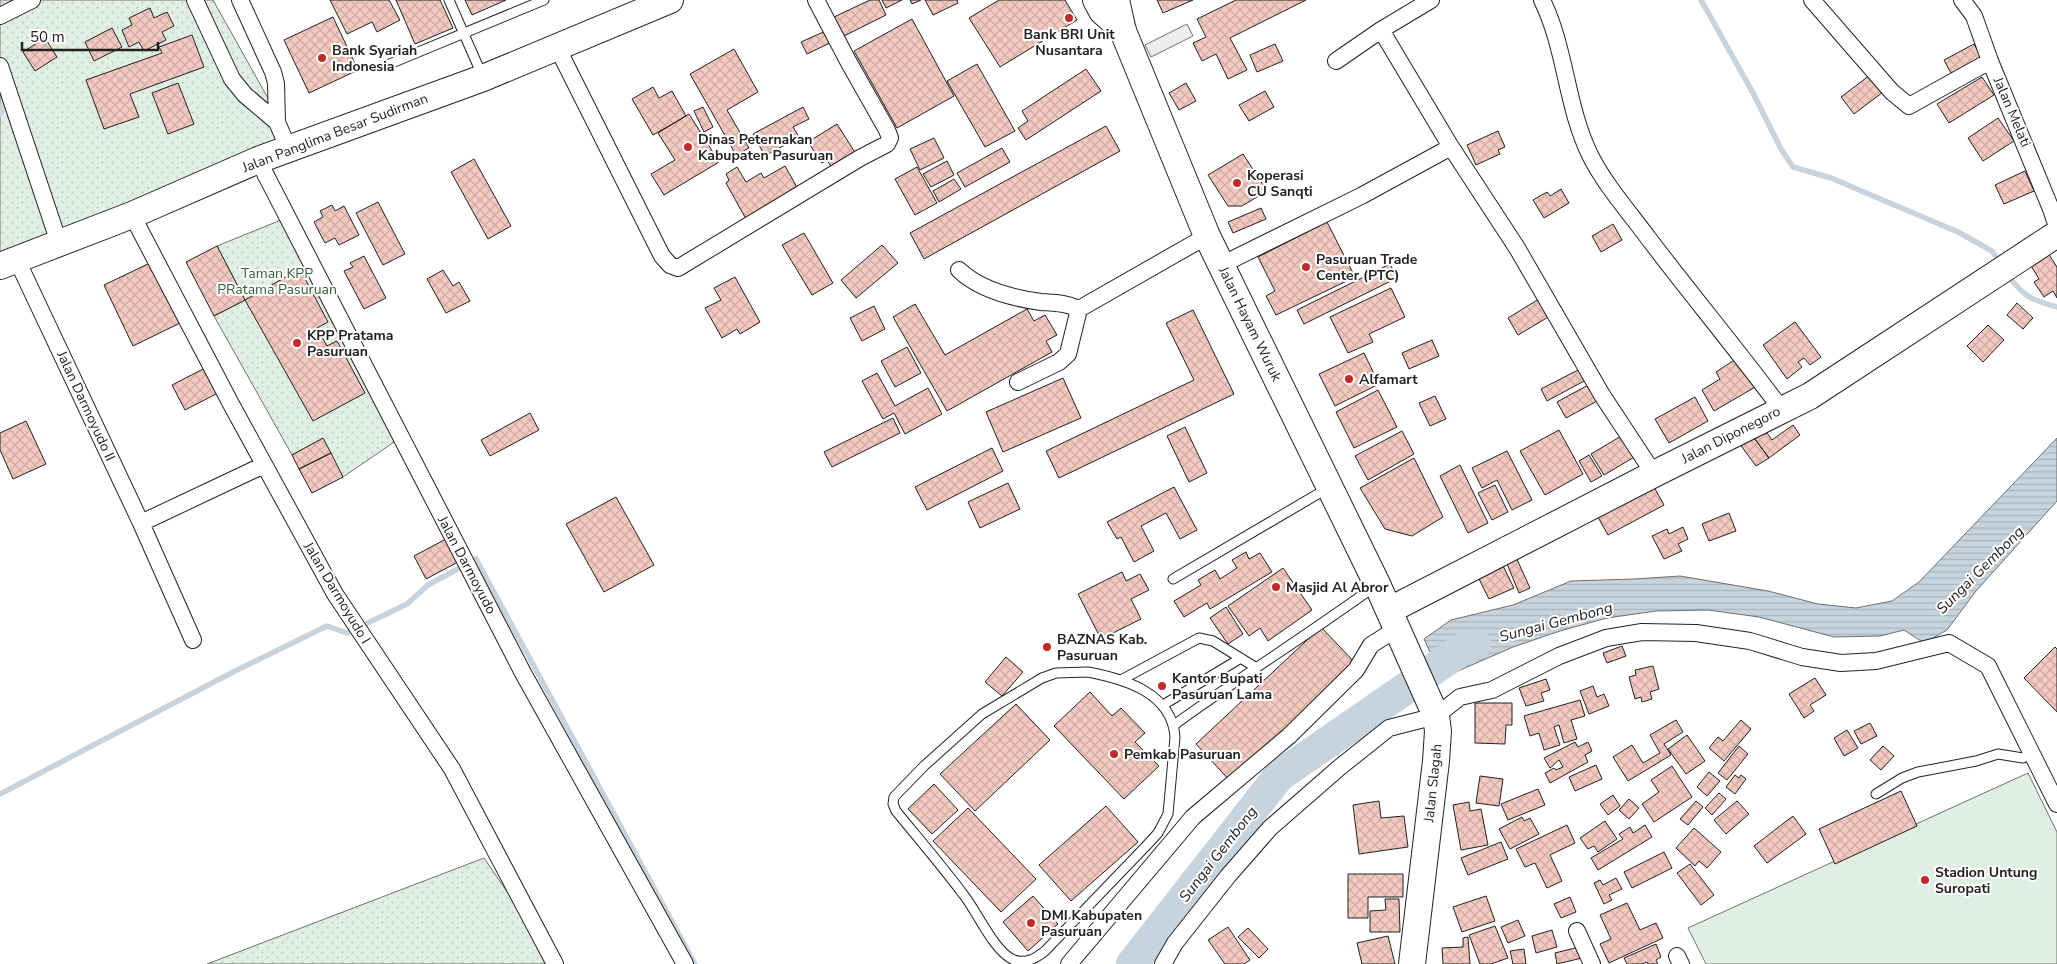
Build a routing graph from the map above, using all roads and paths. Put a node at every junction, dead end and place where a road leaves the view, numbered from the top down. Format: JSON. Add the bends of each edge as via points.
{"nodes":[{"id":1,"x":32,"y":0,"type":"edge"},
{"id":2,"x":196,"y":0,"type":"edge"},
{"id":3,"x":240,"y":0,"type":"edge"},
{"id":4,"x":449,"y":0,"type":"edge"},
{"id":5,"x":544,"y":0,"type":"edge"},
{"id":6,"x":670,"y":0,"type":"edge"},
{"id":7,"x":816,"y":0,"type":"edge"},
{"id":8,"x":1096,"y":0,"type":"edge"},
{"id":9,"x":1116,"y":0,"type":"edge"},
{"id":10,"x":1431,"y":0,"type":"edge"},
{"id":11,"x":1542,"y":0,"type":"edge"},
{"id":12,"x":1812,"y":0,"type":"edge"},
{"id":13,"x":1962,"y":0,"type":"edge"},
{"id":14,"x":0,"y":16,"type":"edge"},
{"id":15,"x":1381,"y":30,"type":"junction"},
{"id":16,"x":1124,"y":31,"type":"junction"},
{"id":17,"x":464,"y":34,"type":"junction"},
{"id":18,"x":557,"y":47,"type":"junction"},
{"id":19,"x":1336,"y":61,"type":"dead end"},
{"id":20,"x":1990,"y":61,"type":"junction"},
{"id":21,"x":387,"y":65,"type":"dead end"},
{"id":22,"x":0,"y":66,"type":"edge"},
{"id":23,"x":483,"y":78,"type":"junction"},
{"id":24,"x":277,"y":122,"type":"junction"},
{"id":25,"x":1451,"y":147,"type":"junction"},
{"id":26,"x":289,"y":150,"type":"junction"},
{"id":27,"x":258,"y":160,"type":"junction"},
{"id":28,"x":132,"y":215,"type":"junction"},
{"id":29,"x":2057,"y":227,"type":"edge"},
{"id":30,"x":2057,"y":234,"type":"edge"},
{"id":31,"x":1207,"y":236,"type":"junction"},
{"id":32,"x":59,"y":243,"type":"junction"},
{"id":33,"x":8,"y":263,"type":"edge"},
{"id":34,"x":1221,"y":266,"type":"junction"},
{"id":35,"x":959,"y":270,"type":"dead end"},
{"id":36,"x":1079,"y":309,"type":"junction"},
{"id":37,"x":1018,"y":382,"type":"dead end"},
{"id":38,"x":1782,"y":410,"type":"junction"},
{"id":39,"x":264,"y":465,"type":"junction"},
{"id":40,"x":1654,"y":474,"type":"junction"},
{"id":41,"x":1330,"y":487,"type":"junction"},
{"id":42,"x":141,"y":523,"type":"junction"},
{"id":43,"x":1174,"y":579,"type":"dead end"},
{"id":44,"x":1377,"y":584,"type":"junction"},
{"id":45,"x":1396,"y":625,"type":"junction"},
{"id":46,"x":193,"y":640,"type":"dead end"},
{"id":47,"x":1241,"y":658,"type":"junction"},
{"id":48,"x":1255,"y":667,"type":"junction"},
{"id":49,"x":1121,"y":680,"type":"junction"},
{"id":50,"x":1163,"y":705,"type":"junction"},
{"id":51,"x":1435,"y":712,"type":"junction"},
{"id":52,"x":1174,"y":725,"type":"junction"},
{"id":53,"x":2032,"y":752,"type":"junction"},
{"id":54,"x":1876,"y":794,"type":"dead end"},
{"id":55,"x":2057,"y":804,"type":"edge"},
{"id":56,"x":1577,"y":931,"type":"dead end"},
{"id":57,"x":555,"y":964,"type":"edge"},
{"id":58,"x":685,"y":964,"type":"edge"},
{"id":59,"x":1069,"y":964,"type":"edge"},
{"id":60,"x":1163,"y":964,"type":"edge"},
{"id":61,"x":1412,"y":964,"type":"edge"},
{"id":62,"x":1592,"y":964,"type":"edge"}],
"edges":[{"from":1,"to":14,"type":"street"},
{"from":2,"to":24,"type":"street","via":[[238,88]]},
{"from":3,"to":24,"type":"street","via":[[274,77]]},
{"from":4,"to":17,"type":"lane"},
{"from":5,"to":17,"type":"lane"},
{"from":6,"to":18,"type":"main road","name":"Jalan Panglima Besar Sudirman"},
{"from":7,"to":18,"type":"street","via":[[887,130],[890,138],[887,144],[678,268],[662,256]]},
{"from":8,"to":16,"type":"main road","name":"Jalan Hayam Wuruk","via":[[1102,11]]},
{"from":9,"to":16,"type":"main road","name":"Jalan Hayam Wuruk"},
{"from":10,"to":15,"type":"street"},
{"from":11,"to":38,"type":"street","via":[[1552,20],[1581,135],[1591,157],[1618,198]]},
{"from":12,"to":20,"type":"street","via":[[1892,92],[1909,106]]},
{"from":13,"to":20,"type":"street","name":"Jalan Melati","via":[[1974,16]]},
{"from":15,"to":19,"type":"street"},
{"from":15,"to":25,"type":"street"},
{"from":16,"to":31,"type":"main road","name":"Jalan Hayam Wuruk"},
{"from":17,"to":21,"type":"lane"},
{"from":17,"to":23,"type":"lane"},
{"from":18,"to":23,"type":"main road","name":"Jalan Panglima Besar Sudirman"},
{"from":20,"to":29,"type":"street","name":"Jalan Melati"},
{"from":22,"to":32,"type":"street"},
{"from":23,"to":26,"type":"main road","name":"Jalan Panglima Besar Sudirman"},
{"from":24,"to":26,"type":"street"},
{"from":25,"to":34,"type":"street"},
{"from":25,"to":40,"type":"street","via":[[1517,248],[1602,395]]},
{"from":26,"to":27,"type":"main road","name":"Jalan Panglima Besar Sudirman"},
{"from":27,"to":28,"type":"main road","name":"Jalan Panglima Besar Sudirman"},
{"from":27,"to":58,"type":"street","name":"Jalan Darmoyudo","via":[[524,673]]},
{"from":28,"to":32,"type":"main road","name":"Jalan Panglima Besar Sudirman"},
{"from":28,"to":39,"type":"street","name":"Jalan Darmoyudo I"},
{"from":30,"to":38,"type":"main road","name":"Jalan Diponegoro","via":[[1838,379]]},
{"from":31,"to":34,"type":"main road","name":"Jalan Hayam Wuruk"},
{"from":31,"to":36,"type":"street"},
{"from":32,"to":33,"type":"main road","name":"Jalan Panglima Besar Sudirman"},
{"from":33,"to":42,"type":"street","name":"Jalan Darmoyudo II"},
{"from":34,"to":41,"type":"main road","name":"Jalan Hayam Wuruk"},
{"from":35,"to":36,"type":"street","via":[[970,280],[989,289]]},
{"from":36,"to":37,"type":"street","via":[[1068,354],[1059,362]]},
{"from":38,"to":40,"type":"main road","name":"Jalan Diponegoro"},
{"from":39,"to":42,"type":"street"},
{"from":39,"to":57,"type":"street","name":"Jalan Darmoyudo I","via":[[335,594],[452,769]]},
{"from":40,"to":45,"type":"main road","name":"Jalan Diponegoro"},
{"from":41,"to":43,"type":"lane"},
{"from":41,"to":44,"type":"main road","name":"Jalan Hayam Wuruk"},
{"from":42,"to":46,"type":"street","name":"Jalan Darmoyudo II"},
{"from":44,"to":45,"type":"main road","name":"Jalan Hayam Wuruk"},
{"from":44,"to":48,"type":"lane","via":[[1330,619]]},
{"from":45,"to":51,"type":"main road","name":"Jalan Slagah"},
{"from":45,"to":59,"type":"street","via":[[1371,645],[1356,670],[1289,736],[1193,817]]},
{"from":47,"to":48,"type":"lane"},
{"from":47,"to":49,"type":"lane","via":[[1213,641],[1199,638]]},
{"from":47,"to":50,"type":"lane"},
{"from":48,"to":52,"type":"lane"},
{"from":49,"to":50,"type":"lane"},
{"from":49,"to":52,"type":"lane","via":[[1088,672],[1056,672],[1029,684],[982,714],[894,797],[896,811],[965,895],[1007,956],[1024,962],[1035,959],[1158,833],[1168,814]]},
{"from":50,"to":52,"type":"lane"},
{"from":51,"to":53,"type":"street","via":[[1460,697],[1492,690],[1559,656],[1606,638],[1642,632],[1696,633],[1750,641],[1802,657],[1841,663],[1876,661],[1949,642],[1988,666]]},
{"from":51,"to":60,"type":"street","via":[[1389,728],[1270,828],[1175,943]]},
{"from":51,"to":61,"type":"main road","name":"Jalan Slagah","via":[[1438,731],[1436,761]]},
{"from":53,"to":54,"type":"lane","via":[[2023,758],[1998,754],[1918,772]]},
{"from":53,"to":55,"type":"street"},
{"from":56,"to":62,"type":"street"}]}
